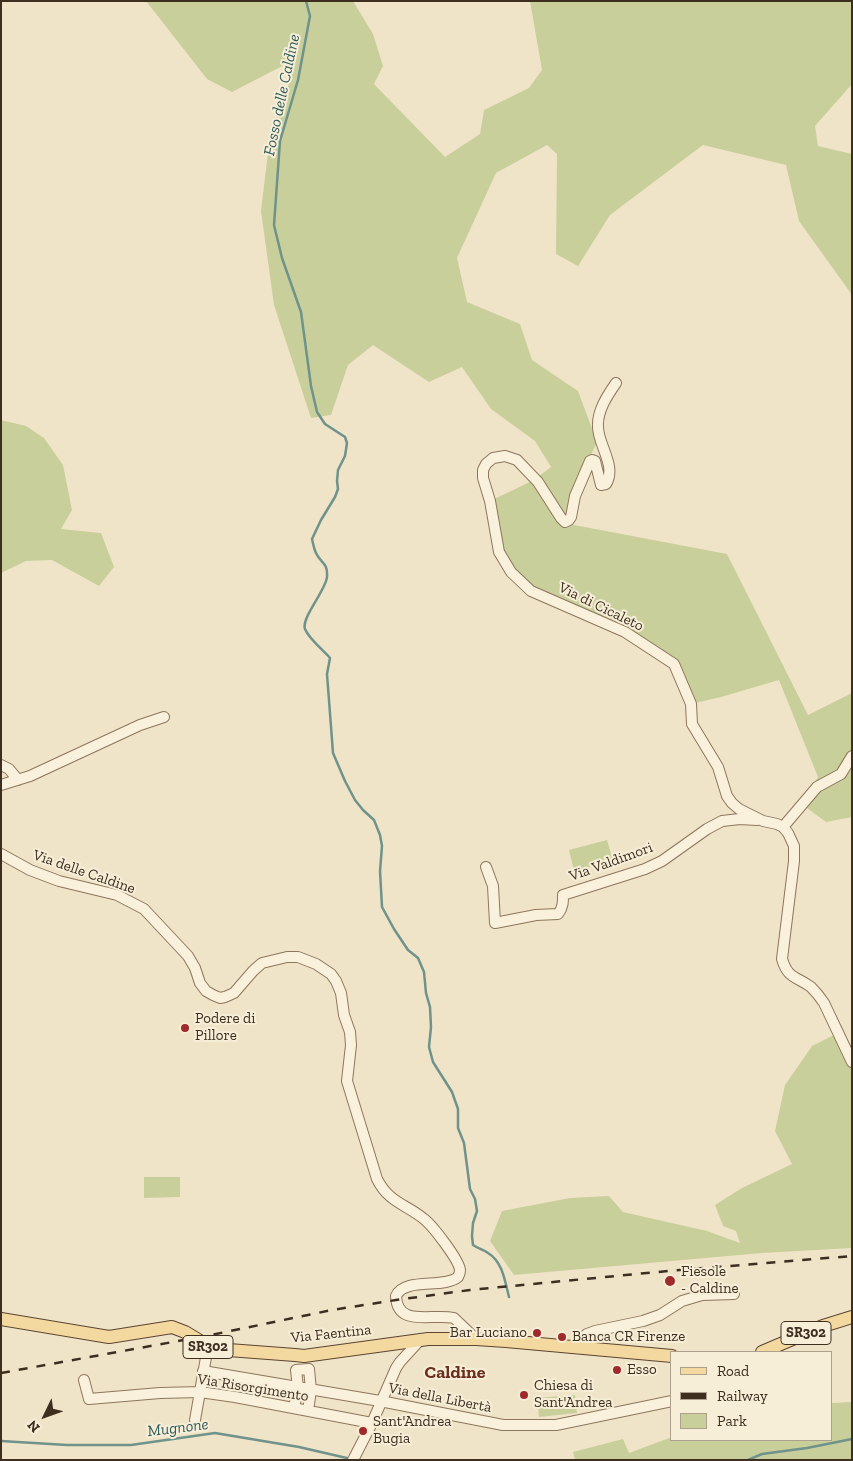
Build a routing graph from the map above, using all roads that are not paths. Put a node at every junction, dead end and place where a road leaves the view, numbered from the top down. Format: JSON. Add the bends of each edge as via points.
{"nodes":[{"id":1,"x":616,"y":383,"type":"dead end"},
{"id":2,"x":164,"y":717,"type":"dead end"},
{"id":3,"x":852,"y":756,"type":"edge"},
{"id":4,"x":1,"y":765,"type":"edge"},
{"id":5,"x":18,"y":780,"type":"junction"},
{"id":6,"x":1,"y":786,"type":"edge"},
{"id":7,"x":763,"y":821,"type":"junction"},
{"id":8,"x":783,"y":827,"type":"junction"},
{"id":9,"x":1,"y":854,"type":"edge"},
{"id":10,"x":486,"y":867,"type":"dead end"},
{"id":11,"x":852,"y":1062,"type":"edge"},
{"id":12,"x":734,"y":1294,"type":"dead end"},
{"id":13,"x":852,"y":1317,"type":"edge"},
{"id":14,"x":1,"y":1319,"type":"edge"},
{"id":15,"x":421,"y":1339,"type":"junction"},
{"id":16,"x":476,"y":1339,"type":"junction"},
{"id":17,"x":208,"y":1346,"type":"junction"},
{"id":18,"x":573,"y":1346,"type":"junction"},
{"id":19,"x":764,"y":1351,"type":"edge"},
{"id":20,"x":670,"y":1356,"type":"edge"},
{"id":21,"x":203,"y":1372,"type":"junction"},
{"id":22,"x":84,"y":1380,"type":"dead end"},
{"id":23,"x":298,"y":1388,"type":"junction"},
{"id":24,"x":311,"y":1390,"type":"junction"},
{"id":25,"x":200,"y":1392,"type":"junction"},
{"id":26,"x":380,"y":1401,"type":"junction"},
{"id":27,"x":670,"y":1401,"type":"edge"},
{"id":28,"x":294,"y":1408,"type":"junction"},
{"id":29,"x":308,"y":1411,"type":"junction"},
{"id":30,"x":195,"y":1420,"type":"dead end"},
{"id":31,"x":372,"y":1424,"type":"junction"},
{"id":32,"x":353,"y":1460,"type":"edge"}],
"edges":[{"from":1,"to":7,"type":"street","name":"Via di Cicaleto","via":[[598,418],[598,433],[609,466],[608,481],[601,485],[595,461],[590,461],[567,522],[561,518],[538,482],[517,460],[505,456],[493,458],[486,464],[483,478],[499,552],[511,572],[532,591],[625,632],[674,664],[691,704],[692,724],[718,767],[727,796],[738,808]]},
{"from":2,"to":5,"type":"street"},
{"from":3,"to":8,"type":"street","via":[[841,774],[817,787]]},
{"from":4,"to":5,"type":"street"},
{"from":5,"to":6,"type":"street"},
{"from":7,"to":8,"type":"street","name":"Via di Cicaleto"},
{"from":7,"to":10,"type":"street","name":"Via Valdimori","via":[[722,821],[645,869],[563,895],[558,914],[495,923],[493,886]]},
{"from":8,"to":11,"type":"street","via":[[794,846],[782,959],[784,967],[819,994]]},
{"from":9,"to":16,"type":"street","name":"Via delle Caldine","via":[[30,870],[59,881],[117,895],[144,909],[188,956],[200,983],[213,996],[220,998],[234,993],[262,963],[286,957],[298,957],[331,974],[341,993],[352,1045],[346,1080],[377,1179],[389,1196],[428,1223],[460,1270],[452,1281],[414,1285],[400,1291],[396,1296],[398,1308],[414,1316],[454,1318]]},
{"from":12,"to":18,"type":"street","via":[[702,1294],[652,1318],[586,1334]]},
{"from":13,"to":19,"type":"main road","number":"SR302"},
{"from":14,"to":17,"type":"main road","name":"Via Faentina","number":"SR302","via":[[109,1337],[172,1327]]},
{"from":15,"to":16,"type":"main road","name":"Via Faentina","number":"SR302"},
{"from":15,"to":17,"type":"main road","name":"Via Faentina","number":"SR302","via":[[304,1356]]},
{"from":15,"to":26,"type":"street","via":[[396,1368]]},
{"from":16,"to":18,"type":"main road","name":"Via Faentina","number":"SR302"},
{"from":17,"to":21,"type":"street"},
{"from":18,"to":20,"type":"main road","name":"Via Faentina","number":"SR302"},
{"from":21,"to":23,"type":"street","name":"Via della Libertà"},
{"from":21,"to":25,"type":"street"},
{"from":22,"to":25,"type":"street","name":"Via Risorgimento","via":[[89,1400]]},
{"from":23,"to":24,"type":"street","name":"Via della Libertà"},
{"from":23,"to":24,"type":"street","via":[[296,1370],[309,1369]]},
{"from":23,"to":28,"type":"street"},
{"from":24,"to":26,"type":"street","name":"Via della Libertà"},
{"from":24,"to":29,"type":"street"},
{"from":25,"to":28,"type":"street","name":"Via Risorgimento"},
{"from":25,"to":30,"type":"street"},
{"from":26,"to":27,"type":"street","name":"Via della Libertà","via":[[503,1425],[556,1424]]},
{"from":26,"to":31,"type":"street"},
{"from":28,"to":29,"type":"street","name":"Via Risorgimento"},
{"from":29,"to":31,"type":"street","name":"Via Risorgimento"},
{"from":31,"to":32,"type":"street"}]}
